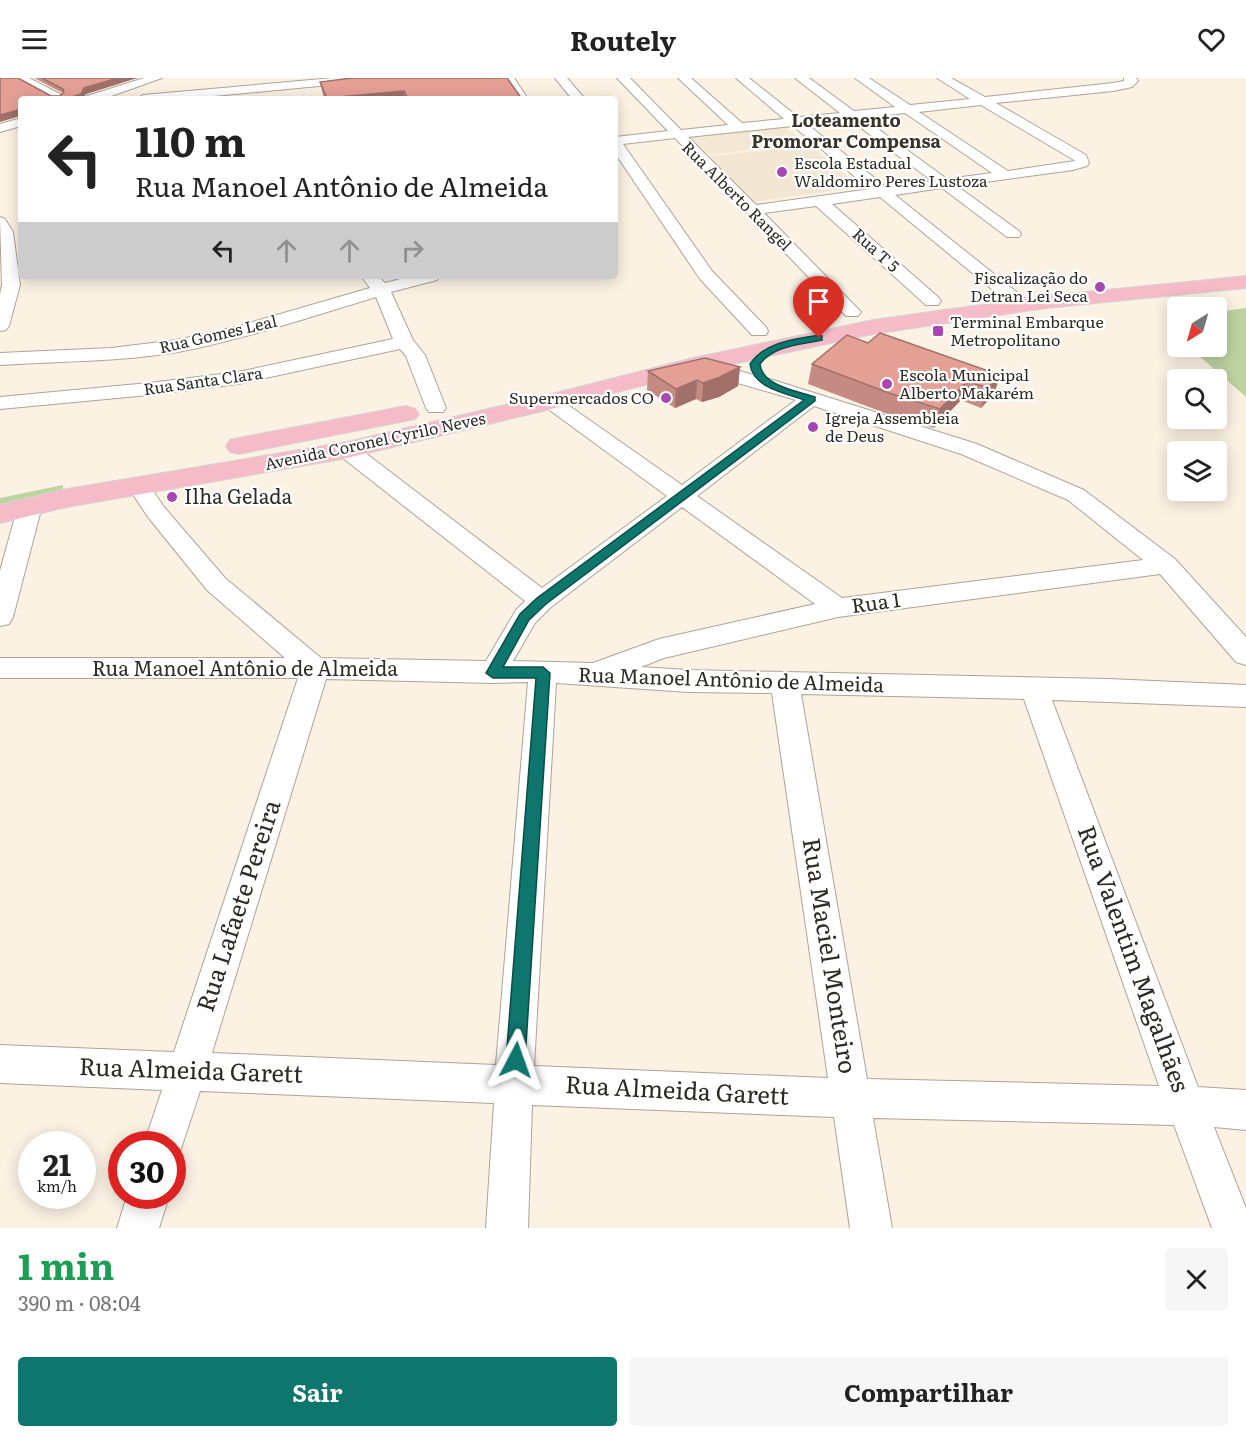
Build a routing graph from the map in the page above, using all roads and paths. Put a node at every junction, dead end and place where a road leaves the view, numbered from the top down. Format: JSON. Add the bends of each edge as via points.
{"nodes":[{"id":1,"x":19,"y":78,"type":"edge"},
{"id":2,"x":156,"y":78,"type":"edge"},
{"id":3,"x":371,"y":78,"type":"edge"},
{"id":4,"x":508,"y":78,"type":"edge"},
{"id":5,"x":561,"y":78,"type":"edge"},
{"id":6,"x":623,"y":78,"type":"edge"},
{"id":7,"x":684,"y":78,"type":"edge"},
{"id":8,"x":742,"y":78,"type":"edge"},
{"id":9,"x":801,"y":78,"type":"edge"},
{"id":10,"x":861,"y":78,"type":"edge"},
{"id":11,"x":943,"y":78,"type":"edge"},
{"id":12,"x":1131,"y":79,"type":"edge"},
{"id":13,"x":308,"y":89,"type":"junction"},
{"id":14,"x":58,"y":96,"type":"edge"},
{"id":15,"x":100,"y":96,"type":"edge"},
{"id":16,"x":203,"y":96,"type":"edge"},
{"id":17,"x":284,"y":96,"type":"edge"},
{"id":18,"x":520,"y":96,"type":"edge"},
{"id":19,"x":576,"y":96,"type":"edge"},
{"id":20,"x":982,"y":101,"type":"junction"},
{"id":21,"x":908,"y":109,"type":"junction"},
{"id":22,"x":853,"y":115,"type":"junction"},
{"id":23,"x":797,"y":121,"type":"junction"},
{"id":24,"x":18,"y":123,"type":"edge"},
{"id":25,"x":0,"y":128,"type":"edge"},
{"id":26,"x":739,"y":128,"type":"junction"},
{"id":27,"x":676,"y":135,"type":"junction"},
{"id":28,"x":618,"y":142,"type":"edge"},
{"id":29,"x":618,"y":146,"type":"edge"},
{"id":30,"x":1003,"y":174,"type":"junction"},
{"id":31,"x":940,"y":182,"type":"junction"},
{"id":32,"x":881,"y":190,"type":"junction"},
{"id":33,"x":819,"y":200,"type":"junction"},
{"id":34,"x":752,"y":210,"type":"junction"},
{"id":35,"x":4,"y":217,"type":"edge"},
{"id":36,"x":1013,"y":234,"type":"dead end"},
{"id":37,"x":1246,"y":267,"type":"edge"},
{"id":38,"x":407,"y":279,"type":"edge"},
{"id":39,"x":1246,"y":282,"type":"edge"},
{"id":40,"x":374,"y":283,"type":"edge"},
{"id":41,"x":1013,"y":297,"type":"junction"},
{"id":42,"x":932,"y":301,"type":"junction"},
{"id":43,"x":852,"y":312,"type":"junction"},
{"id":44,"x":1,"y":320,"type":"edge"},
{"id":45,"x":766,"y":339,"type":"junction"},
{"id":46,"x":404,"y":342,"type":"junction"},
{"id":47,"x":0,"y":359,"type":"edge"},
{"id":48,"x":693,"y":365,"type":"junction"},
{"id":49,"x":769,"y":384,"type":"junction"},
{"id":50,"x":811,"y":399,"type":"junction"},
{"id":51,"x":551,"y":402,"type":"junction"},
{"id":52,"x":0,"y":403,"type":"edge"},
{"id":53,"x":436,"y":408,"type":"junction"},
{"id":54,"x":347,"y":450,"type":"junction"},
{"id":55,"x":139,"y":487,"type":"junction"},
{"id":56,"x":12,"y":488,"type":"dead end"},
{"id":57,"x":682,"y":497,"type":"junction"},
{"id":58,"x":30,"y":506,"type":"junction"},
{"id":59,"x":0,"y":514,"type":"edge"},
{"id":60,"x":1166,"y":565,"type":"junction"},
{"id":61,"x":542,"y":601,"type":"junction"},
{"id":62,"x":837,"y":608,"type":"junction"},
{"id":63,"x":0,"y":617,"type":"edge"},
{"id":64,"x":1246,"y":655,"type":"edge"},
{"id":65,"x":0,"y":668,"type":"edge"},
{"id":66,"x":315,"y":668,"type":"junction"},
{"id":67,"x":493,"y":673,"type":"junction"},
{"id":68,"x":543,"y":673,"type":"junction"},
{"id":69,"x":593,"y":673,"type":"junction"},
{"id":70,"x":785,"y":684,"type":"junction"},
{"id":71,"x":1034,"y":689,"type":"junction"},
{"id":72,"x":1246,"y":696,"type":"edge"},
{"id":73,"x":0,"y":1064,"type":"edge"},
{"id":74,"x":187,"y":1070,"type":"junction"},
{"id":75,"x":514,"y":1083,"type":"junction"},
{"id":76,"x":852,"y":1098,"type":"junction"},
{"id":77,"x":1186,"y":1106,"type":"junction"},
{"id":78,"x":1246,"y":1110,"type":"edge"},
{"id":79,"x":168,"y":1131,"type":"edge"},
{"id":80,"x":144,"y":1209,"type":"edge"},
{"id":81,"x":138,"y":1228,"type":"edge"},
{"id":82,"x":507,"y":1228,"type":"edge"},
{"id":83,"x":871,"y":1228,"type":"edge"},
{"id":84,"x":1233,"y":1228,"type":"edge"}],
"edges":[{"from":1,"to":14,"type":"street"},
{"from":2,"to":15,"type":"street"},
{"from":3,"to":13,"type":"street"},
{"from":4,"to":18,"type":"street"},
{"from":5,"to":19,"type":"street"},
{"from":6,"to":27,"type":"street","name":"Rua Alberto Rangel"},
{"from":7,"to":26,"type":"street"},
{"from":8,"to":23,"type":"street"},
{"from":9,"to":22,"type":"street"},
{"from":10,"to":21,"type":"street"},
{"from":11,"to":20,"type":"street"},
{"from":12,"to":20,"type":"street","via":[[1122,86]]},
{"from":13,"to":16,"type":"street"},
{"from":13,"to":17,"type":"street"},
{"from":20,"to":21,"type":"street"},
{"from":20,"to":30,"type":"street","via":[[1083,161],[1073,166]]},
{"from":21,"to":22,"type":"street"},
{"from":21,"to":30,"type":"street"},
{"from":22,"to":23,"type":"street"},
{"from":22,"to":31,"type":"street"},
{"from":23,"to":26,"type":"street"},
{"from":23,"to":32,"type":"street"},
{"from":24,"to":25,"type":"street"},
{"from":26,"to":27,"type":"street"},
{"from":27,"to":28,"type":"street"},
{"from":27,"to":34,"type":"street","name":"Rua Alberto Rangel"},
{"from":29,"to":45,"type":"street","via":[[706,275]]},
{"from":30,"to":31,"type":"street"},
{"from":31,"to":32,"type":"street"},
{"from":31,"to":36,"type":"street"},
{"from":32,"to":33,"type":"street"},
{"from":32,"to":41,"type":"street"},
{"from":33,"to":34,"type":"street"},
{"from":33,"to":42,"type":"street","name":"Rua T 5"},
{"from":34,"to":43,"type":"street","name":"Rua Alberto Rangel"},
{"from":35,"to":44,"type":"street","via":[[11,285]]},
{"from":37,"to":41,"type":"highway","name":"Avenida Coronel Cyrilo Neves"},
{"from":38,"to":40,"type":"street","name":"Rua Gomes Leal"},
{"from":39,"to":41,"type":"highway","name":"Avenida Coronel Cyrilo Neves"},
{"from":40,"to":46,"type":"street"},
{"from":40,"to":47,"type":"street","name":"Rua Gomes Leal","via":[[224,336],[97,355]]},
{"from":41,"to":42,"type":"highway","name":"Avenida Coronel Cyrilo Neves"},
{"from":41,"to":45,"type":"highway","name":"Avenida Coronel Cyrilo Neves","via":[[873,327]]},
{"from":42,"to":43,"type":"highway","name":"Avenida Coronel Cyrilo Neves"},
{"from":43,"to":45,"type":"highway","name":"Avenida Coronel Cyrilo Neves"},
{"from":45,"to":48,"type":"highway","name":"Avenida Coronel Cyrilo Neves"},
{"from":45,"to":49,"type":"street","via":[[755,364]]},
{"from":45,"to":53,"type":"highway","name":"Avenida Coronel Cyrilo Neves"},
{"from":46,"to":52,"type":"street","name":"Rua Santa Clara","via":[[239,377]]},
{"from":46,"to":53,"type":"street","via":[[415,354]]},
{"from":48,"to":49,"type":"street"},
{"from":48,"to":51,"type":"highway","name":"Avenida Coronel Cyrilo Neves"},
{"from":49,"to":50,"type":"street"},
{"from":50,"to":57,"type":"street"},
{"from":50,"to":60,"type":"street","via":[[969,449],[1076,495]]},
{"from":51,"to":54,"type":"highway","name":"Avenida Coronel Cyrilo Neves"},
{"from":51,"to":57,"type":"street"},
{"from":53,"to":56,"type":"highway","name":"Avenida Coronel Cyrilo Neves"},
{"from":54,"to":55,"type":"highway","name":"Avenida Coronel Cyrilo Neves"},
{"from":54,"to":61,"type":"street"},
{"from":55,"to":58,"type":"highway","name":"Avenida Coronel Cyrilo Neves"},
{"from":55,"to":66,"type":"street","via":[[216,584]]},
{"from":57,"to":61,"type":"street"},
{"from":57,"to":62,"type":"street"},
{"from":58,"to":59,"type":"highway","name":"Avenida Coronel Cyrilo Neves"},
{"from":58,"to":63,"type":"street"},
{"from":60,"to":62,"type":"street","name":"Rua 1"},
{"from":60,"to":64,"type":"street"},
{"from":61,"to":67,"type":"street","via":[[525,617]]},
{"from":62,"to":69,"type":"street","name":"Rua 1","via":[[658,649]]},
{"from":65,"to":66,"type":"street","name":"Rua Manoel Antônio de Almeida"},
{"from":66,"to":67,"type":"street","name":"Rua Manoel Antônio de Almeida"},
{"from":66,"to":74,"type":"street","name":"Rua Lafaete Pereira"},
{"from":67,"to":68,"type":"street","name":"Rua Manoel Antônio de Almeida"},
{"from":68,"to":69,"type":"street","name":"Rua Manoel Antônio de Almeida"},
{"from":68,"to":75,"type":"street"},
{"from":69,"to":70,"type":"street","name":"Rua Manoel Antônio de Almeida"},
{"from":70,"to":71,"type":"street","name":"Rua Manoel Antônio de Almeida"},
{"from":70,"to":76,"type":"street","name":"Rua Maciel Monteiro"},
{"from":71,"to":72,"type":"street","name":"Rua Manoel Antônio de Almeida"},
{"from":71,"to":77,"type":"street","name":"Rua Valentim Magalhães"},
{"from":73,"to":74,"type":"street","name":"Rua Almeida Garett"},
{"from":74,"to":75,"type":"street","name":"Rua Almeida Garett"},
{"from":74,"to":79,"type":"street","name":"Rua Lafaete Pereira"},
{"from":75,"to":76,"type":"street","name":"Rua Almeida Garett"},
{"from":75,"to":82,"type":"street"},
{"from":76,"to":77,"type":"street","name":"Rua Almeida Garett"},
{"from":76,"to":83,"type":"street","name":"Rua Maciel Monteiro"},
{"from":77,"to":78,"type":"street","name":"Rua Almeida Garett"},
{"from":77,"to":84,"type":"street","name":"Rua Valentim Magalhães"},
{"from":80,"to":81,"type":"street"}]}
